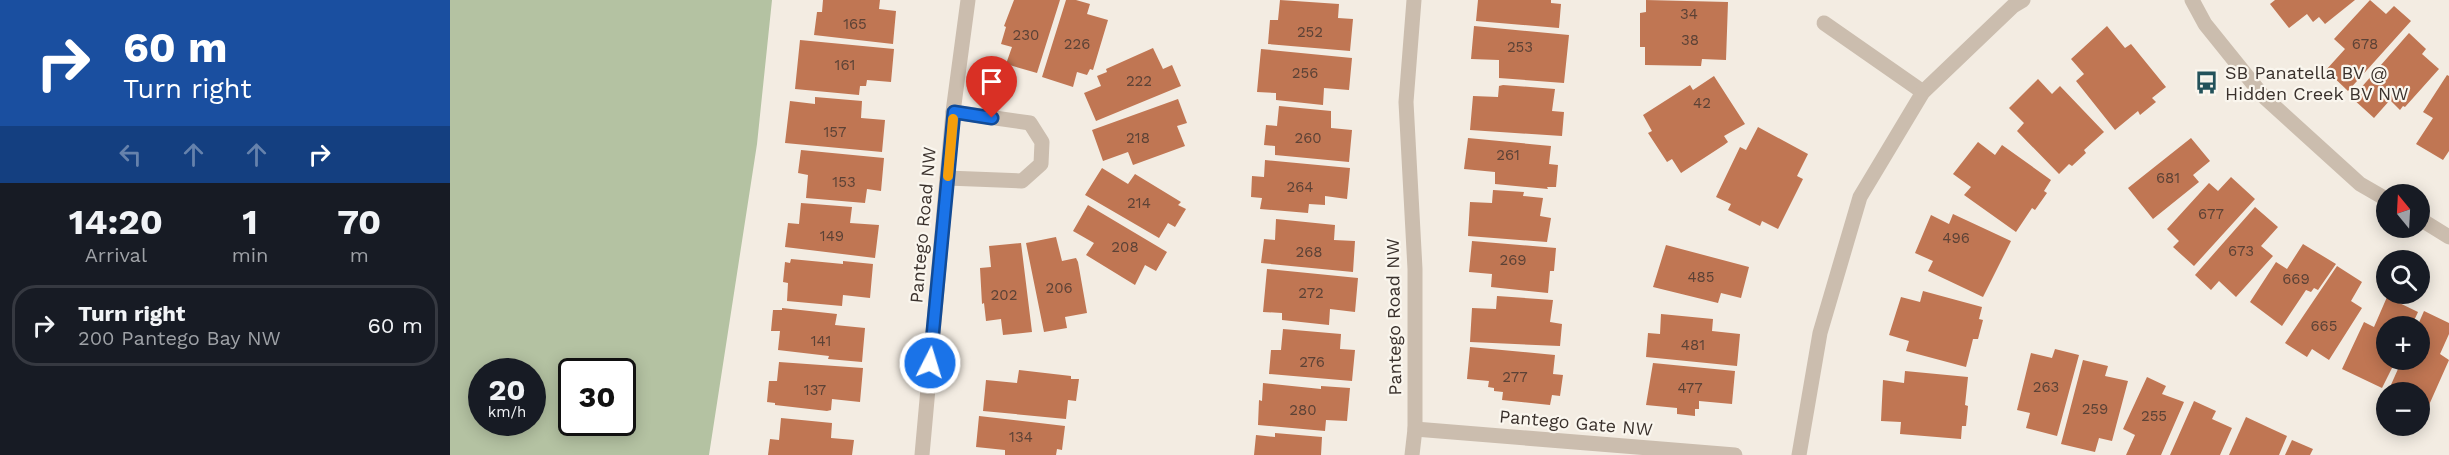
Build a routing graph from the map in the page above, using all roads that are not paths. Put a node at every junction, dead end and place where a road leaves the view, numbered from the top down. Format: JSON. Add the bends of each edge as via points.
{"nodes":[{"id":1,"x":968,"y":0,"type":"edge"},
{"id":2,"x":1414,"y":0,"type":"edge"},
{"id":3,"x":2023,"y":0,"type":"edge"},
{"id":4,"x":2192,"y":0,"type":"edge"},
{"id":5,"x":1824,"y":23,"type":"dead end"},
{"id":6,"x":1923,"y":92,"type":"junction"},
{"id":7,"x":954,"y":112,"type":"junction"},
{"id":8,"x":947,"y":178,"type":"junction"},
{"id":9,"x":2376,"y":193,"type":"edge"},
{"id":10,"x":2430,"y":225,"type":"edge"},
{"id":11,"x":2449,"y":237,"type":"edge"},
{"id":12,"x":1415,"y":429,"type":"junction"},
{"id":13,"x":1412,"y":454,"type":"edge"},
{"id":14,"x":922,"y":455,"type":"edge"},
{"id":15,"x":1735,"y":455,"type":"edge"},
{"id":16,"x":1799,"y":455,"type":"edge"}],
"edges":[{"from":1,"to":7,"type":"street","name":"Pantego Road NW"},
{"from":2,"to":12,"type":"street","name":"Pantego Road NW","via":[[1406,102],[1414,269]]},
{"from":3,"to":6,"type":"street"},
{"from":4,"to":9,"type":"street","via":[[2205,24],[2263,96]]},
{"from":5,"to":6,"type":"street"},
{"from":6,"to":16,"type":"street","via":[[1860,197],[1820,333]]},
{"from":7,"to":8,"type":"street","name":"Pantego Road NW"},
{"from":7,"to":8,"type":"street","via":[[1030,123],[1042,142],[1041,164],[1022,181]]},
{"from":8,"to":14,"type":"street","name":"Pantego Road NW"},
{"from":10,"to":11,"type":"street"},
{"from":12,"to":13,"type":"street","name":"Pantego Road NW"},
{"from":12,"to":15,"type":"street","name":"Pantego Gate NW"}]}
